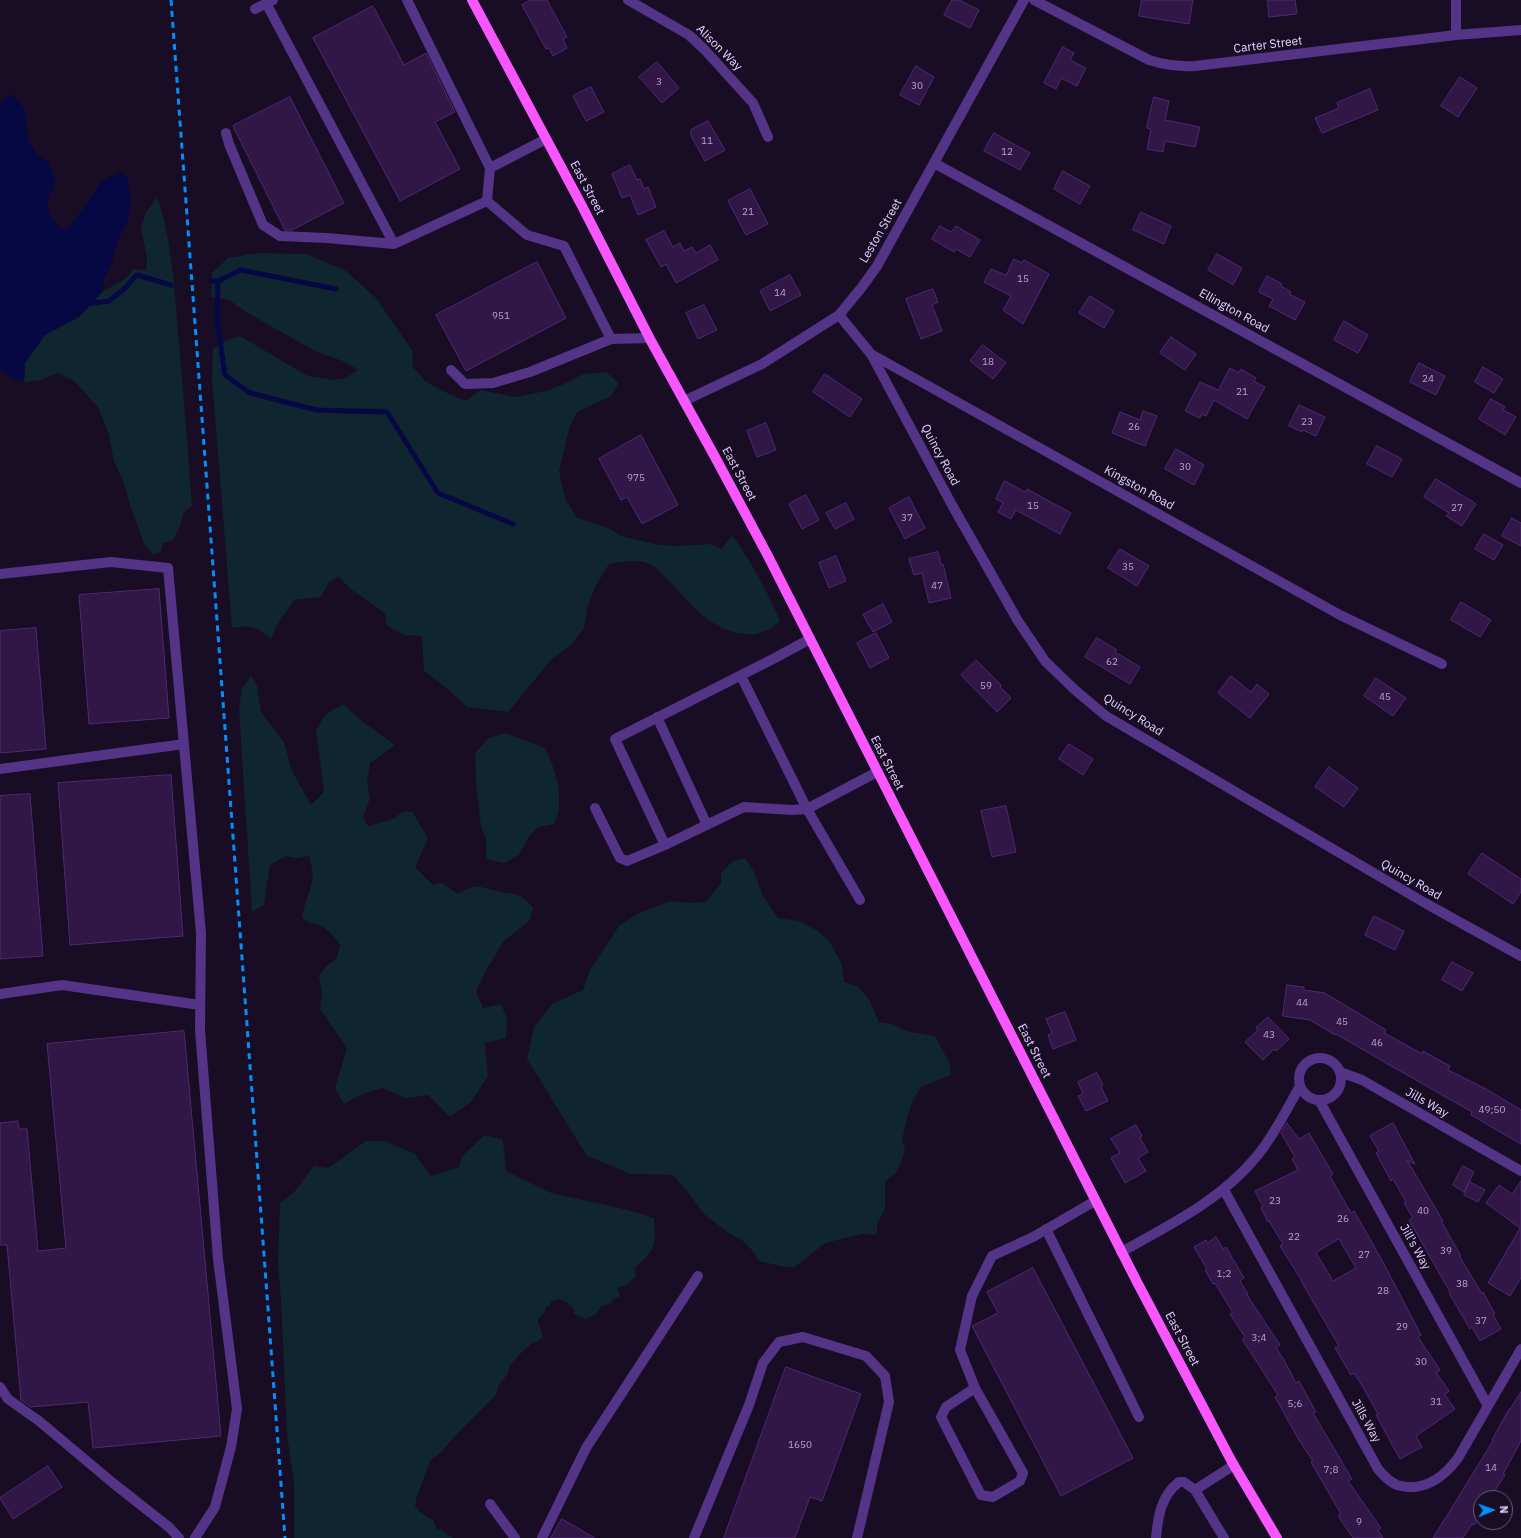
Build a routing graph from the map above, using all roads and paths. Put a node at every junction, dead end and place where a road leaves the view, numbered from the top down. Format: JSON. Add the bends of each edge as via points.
{"nodes":[{"id":1,"x":407,"y":0,"type":"edge"},
{"id":2,"x":472,"y":0,"type":"edge"},
{"id":3,"x":628,"y":0,"type":"edge"},
{"id":4,"x":1024,"y":0,"type":"edge"},
{"id":5,"x":1034,"y":0,"type":"edge"},
{"id":6,"x":1456,"y":0,"type":"edge"},
{"id":7,"x":269,"y":2,"type":"edge"},
{"id":8,"x":255,"y":9,"type":"dead end"},
{"id":9,"x":1521,"y":30,"type":"edge"},
{"id":10,"x":1456,"y":35,"type":"junction"},
{"id":11,"x":226,"y":133,"type":"dead end"},
{"id":12,"x":768,"y":137,"type":"dead end"},
{"id":13,"x":546,"y":139,"type":"junction"},
{"id":14,"x":934,"y":163,"type":"junction"},
{"id":15,"x":490,"y":168,"type":"junction"},
{"id":16,"x":487,"y":201,"type":"junction"},
{"id":17,"x":394,"y":244,"type":"junction"},
{"id":18,"x":839,"y":315,"type":"junction"},
{"id":19,"x":611,"y":338,"type":"junction"},
{"id":20,"x":649,"y":338,"type":"junction"},
{"id":21,"x":871,"y":354,"type":"junction"},
{"id":22,"x":451,"y":370,"type":"dead end"},
{"id":23,"x":684,"y":401,"type":"junction"},
{"id":24,"x":1521,"y":483,"type":"edge"},
{"id":25,"x":0,"y":574,"type":"edge"},
{"id":26,"x":810,"y":640,"type":"junction"},
{"id":27,"x":1442,"y":664,"type":"dead end"},
{"id":28,"x":741,"y":676,"type":"junction"},
{"id":29,"x":657,"y":717,"type":"junction"},
{"id":30,"x":184,"y":744,"type":"junction"},
{"id":31,"x":0,"y":769,"type":"edge"},
{"id":32,"x":877,"y":772,"type":"junction"},
{"id":33,"x":595,"y":808,"type":"dead end"},
{"id":34,"x":806,"y":809,"type":"junction"},
{"id":35,"x":707,"y":825,"type":"junction"},
{"id":36,"x":665,"y":844,"type":"junction"},
{"id":37,"x":860,"y":900,"type":"dead end"},
{"id":38,"x":1521,"y":956,"type":"edge"},
{"id":39,"x":0,"y":994,"type":"edge"},
{"id":40,"x":200,"y":1005,"type":"junction"},
{"id":41,"x":1340,"y":1072,"type":"junction"},
{"id":42,"x":1300,"y":1086,"type":"junction"},
{"id":43,"x":1319,"y":1100,"type":"junction"},
{"id":44,"x":1521,"y":1171,"type":"edge"},
{"id":45,"x":1224,"y":1190,"type":"junction"},
{"id":46,"x":1095,"y":1201,"type":"junction"},
{"id":47,"x":1046,"y":1229,"type":"junction"},
{"id":48,"x":1122,"y":1252,"type":"junction"},
{"id":49,"x":698,"y":1276,"type":"dead end"},
{"id":50,"x":1521,"y":1349,"type":"edge"},
{"id":51,"x":0,"y":1387,"type":"edge"},
{"id":52,"x":976,"y":1388,"type":"junction"},
{"id":53,"x":1488,"y":1406,"type":"junction"},
{"id":54,"x":1139,"y":1417,"type":"dead end"},
{"id":55,"x":1234,"y":1465,"type":"junction"},
{"id":56,"x":1195,"y":1490,"type":"junction"},
{"id":57,"x":490,"y":1504,"type":"dead end"},
{"id":58,"x":1222,"y":1536,"type":"edge"},
{"id":59,"x":179,"y":1538,"type":"edge"},
{"id":60,"x":195,"y":1538,"type":"edge"},
{"id":61,"x":515,"y":1538,"type":"edge"},
{"id":62,"x":542,"y":1538,"type":"edge"},
{"id":63,"x":694,"y":1538,"type":"edge"},
{"id":64,"x":857,"y":1538,"type":"edge"},
{"id":65,"x":1156,"y":1538,"type":"edge"},
{"id":66,"x":1277,"y":1538,"type":"edge"}],
"edges":[{"from":1,"to":15,"type":"street"},
{"from":2,"to":13,"type":"main road","name":"East Street"},
{"from":3,"to":12,"type":"street","name":"Alison Way","via":[[689,35],[704,49],[753,104]]},
{"from":4,"to":14,"type":"street","name":"Leston Street"},
{"from":5,"to":10,"type":"street","name":"Carter Street","via":[[1149,60],[1179,67]]},
{"from":6,"to":10,"type":"street"},
{"from":7,"to":8,"type":"street"},
{"from":7,"to":17,"type":"street"},
{"from":9,"to":10,"type":"street","name":"Carter Street"},
{"from":11,"to":17,"type":"street","via":[[263,225],[280,236]]},
{"from":13,"to":15,"type":"street"},
{"from":13,"to":20,"type":"main road","name":"East Street"},
{"from":14,"to":18,"type":"street","name":"Leston Street","via":[[877,266]]},
{"from":14,"to":24,"type":"street","name":"Ellington Road"},
{"from":15,"to":16,"type":"street"},
{"from":16,"to":17,"type":"street"},
{"from":16,"to":19,"type":"street","via":[[527,235],[564,246]]},
{"from":18,"to":21,"type":"street","name":"Kingston Road"},
{"from":18,"to":23,"type":"street","name":"Leston Street","via":[[762,364]]},
{"from":19,"to":20,"type":"street"},
{"from":19,"to":22,"type":"street","via":[[530,372],[493,383],[465,384]]},
{"from":20,"to":23,"type":"main road","name":"East Street"},
{"from":21,"to":27,"type":"street","name":"Kingston Road","via":[[1340,615]]},
{"from":21,"to":38,"type":"street","name":"Quincy Road","via":[[1018,621],[1045,661],[1075,690],[1106,716],[1425,903]]},
{"from":23,"to":26,"type":"main road","name":"East Street"},
{"from":25,"to":30,"type":"street","via":[[111,562],[168,568]]},
{"from":26,"to":28,"type":"street"},
{"from":26,"to":32,"type":"main road","name":"East Street"},
{"from":28,"to":29,"type":"street"},
{"from":28,"to":34,"type":"street"},
{"from":29,"to":35,"type":"street"},
{"from":29,"to":36,"type":"street","via":[[615,739]]},
{"from":30,"to":31,"type":"street"},
{"from":30,"to":40,"type":"street","via":[[201,933]]},
{"from":32,"to":34,"type":"street"},
{"from":32,"to":46,"type":"main road","name":"East Street"},
{"from":33,"to":36,"type":"street","via":[[620,858],[627,861]]},
{"from":34,"to":35,"type":"street","via":[[744,807]]},
{"from":34,"to":37,"type":"street"},
{"from":35,"to":36,"type":"street"},
{"from":39,"to":40,"type":"street","via":[[62,985]]},
{"from":40,"to":60,"type":"street","via":[[218,1259],[237,1409],[231,1447],[215,1508]]},
{"from":41,"to":42,"type":"street","name":"Jills Way","via":[[1332,1062],[1313,1059],[1302,1067]]},
{"from":41,"to":43,"type":"street","via":[[1341,1079],[1337,1092],[1326,1100]]},
{"from":41,"to":44,"type":"street","name":"Jills Way","via":[[1362,1080]]},
{"from":42,"to":43,"type":"street","via":[[1307,1096]]},
{"from":42,"to":45,"type":"street","name":"Jills Way","via":[[1257,1156]]},
{"from":43,"to":53,"type":"street","name":"Jill's Way"},
{"from":45,"to":48,"type":"street","name":"Jills Way","via":[[1181,1219]]},
{"from":45,"to":53,"type":"street","name":"Jills Way","via":[[1374,1462],[1386,1479],[1396,1485],[1418,1486],[1431,1483],[1442,1476],[1458,1458]]},
{"from":46,"to":47,"type":"street"},
{"from":46,"to":48,"type":"main road","name":"East Street"},
{"from":47,"to":52,"type":"street","via":[[992,1256],[972,1296],[960,1350]]},
{"from":47,"to":54,"type":"street"},
{"from":48,"to":55,"type":"main road","name":"East Street"},
{"from":49,"to":62,"type":"street","via":[[586,1448]]},
{"from":50,"to":53,"type":"street","name":"Jills Way"},
{"from":51,"to":59,"type":"street","via":[[8,1399],[38,1420]]},
{"from":52,"to":52,"type":"street","via":[[1023,1473],[1020,1481],[993,1497],[981,1495],[942,1417],[946,1407]]},
{"from":55,"to":56,"type":"street"},
{"from":55,"to":66,"type":"main road","name":"East Street"},
{"from":56,"to":58,"type":"street"},
{"from":56,"to":65,"type":"street","via":[[1184,1482],[1179,1482],[1171,1489],[1162,1504]]},
{"from":57,"to":61,"type":"street"},
{"from":63,"to":64,"type":"street","via":[[749,1405],[763,1363],[779,1342],[803,1337],[866,1356],[885,1376],[889,1402]]}]}
